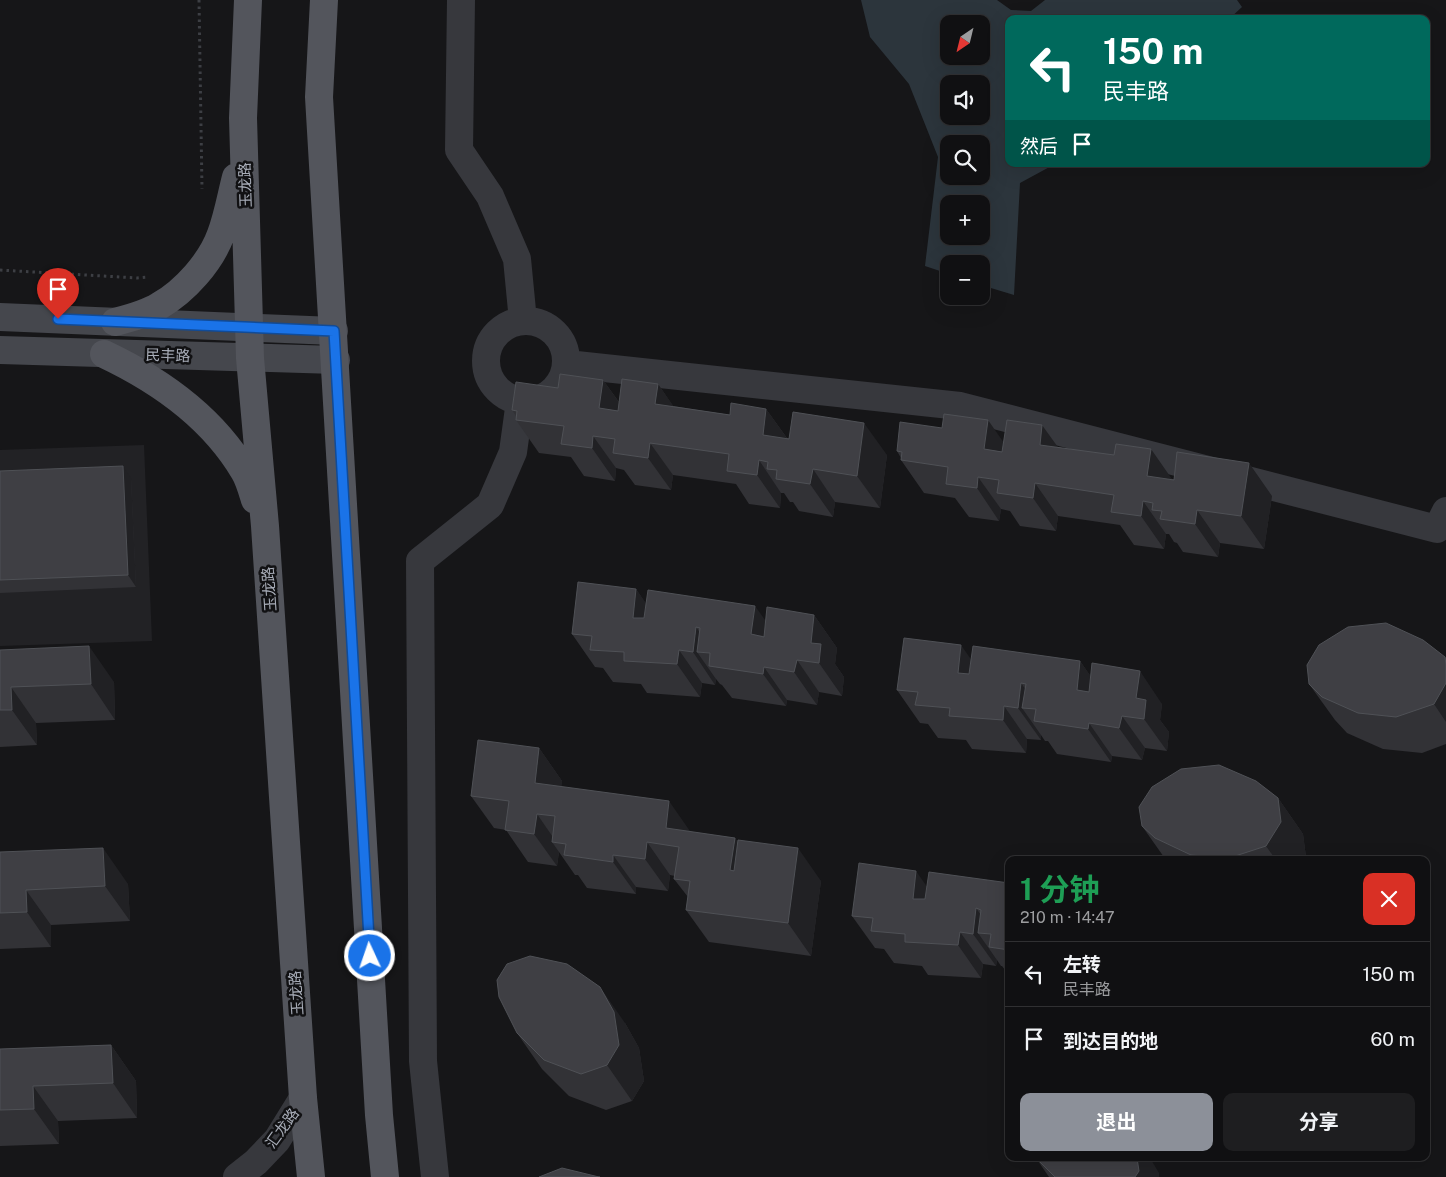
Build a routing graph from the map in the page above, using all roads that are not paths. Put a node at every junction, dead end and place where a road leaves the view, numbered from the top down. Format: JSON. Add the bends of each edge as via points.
{"nodes":[{"id":1,"x":248,"y":0,"type":"edge"},
{"id":2,"x":324,"y":0,"type":"edge"},
{"id":3,"x":461,"y":0,"type":"edge"},
{"id":4,"x":244,"y":147,"type":"junction"},
{"id":5,"x":0,"y":317,"type":"edge"},
{"id":6,"x":524,"y":321,"type":"junction"},
{"id":7,"x":115,"y":322,"type":"junction"},
{"id":8,"x":250,"y":327,"type":"junction"},
{"id":9,"x":334,"y":331,"type":"junction"},
{"id":10,"x":0,"y":350,"type":"edge"},
{"id":11,"x":104,"y":354,"type":"junction"},
{"id":12,"x":250,"y":358,"type":"junction"},
{"id":13,"x":336,"y":360,"type":"junction"},
{"id":14,"x":566,"y":364,"type":"junction"},
{"id":15,"x":520,"y":401,"type":"junction"},
{"id":16,"x":1446,"y":511,"type":"edge"},
{"id":17,"x":265,"y":526,"type":"junction"},
{"id":18,"x":303,"y":1098,"type":"junction"},
{"id":19,"x":237,"y":1177,"type":"edge"},
{"id":20,"x":311,"y":1177,"type":"edge"},
{"id":21,"x":385,"y":1177,"type":"edge"},
{"id":22,"x":435,"y":1177,"type":"edge"}],
"edges":[{"from":1,"to":4,"type":"main road","name":"玉龙路"},
{"from":2,"to":9,"type":"main road","via":[[320,97]]},
{"from":3,"to":6,"type":"street","via":[[458,150],[490,196],[517,259]]},
{"from":4,"to":7,"type":"main road","via":[[221,235],[198,273],[159,307]]},
{"from":4,"to":8,"type":"main road","name":"玉龙路"},
{"from":5,"to":7,"type":"main road","name":"民丰路"},
{"from":6,"to":14,"type":"street","via":[[536,322],[558,336],[565,348]]},
{"from":6,"to":15,"type":"street","via":[[502,328],[490,342],[487,353],[487,369],[492,382],[506,396]]},
{"from":7,"to":8,"type":"main road","name":"民丰路"},
{"from":8,"to":9,"type":"main road","name":"民丰路"},
{"from":8,"to":12,"type":"main road","name":"玉龙路"},
{"from":9,"to":13,"type":"main road"},
{"from":10,"to":11,"type":"main road","name":"民丰路"},
{"from":11,"to":12,"type":"main road","name":"民丰路"},
{"from":11,"to":17,"type":"main road","via":[[135,368],[195,412],[245,472]]},
{"from":12,"to":13,"type":"main road","name":"民丰路"},
{"from":12,"to":17,"type":"main road","name":"玉龙路"},
{"from":13,"to":21,"type":"main road"},
{"from":14,"to":15,"type":"street","via":[[557,387],[544,397]]},
{"from":14,"to":16,"type":"street","via":[[960,406],[1437,529]]},
{"from":15,"to":22,"type":"street","via":[[513,452],[490,505],[420,561],[422,1060]]},
{"from":17,"to":18,"type":"main road","name":"玉龙路"},
{"from":18,"to":19,"type":"street","name":"汇龙路","via":[[277,1140]]},
{"from":18,"to":20,"type":"main road","name":"玉龙路"}]}
